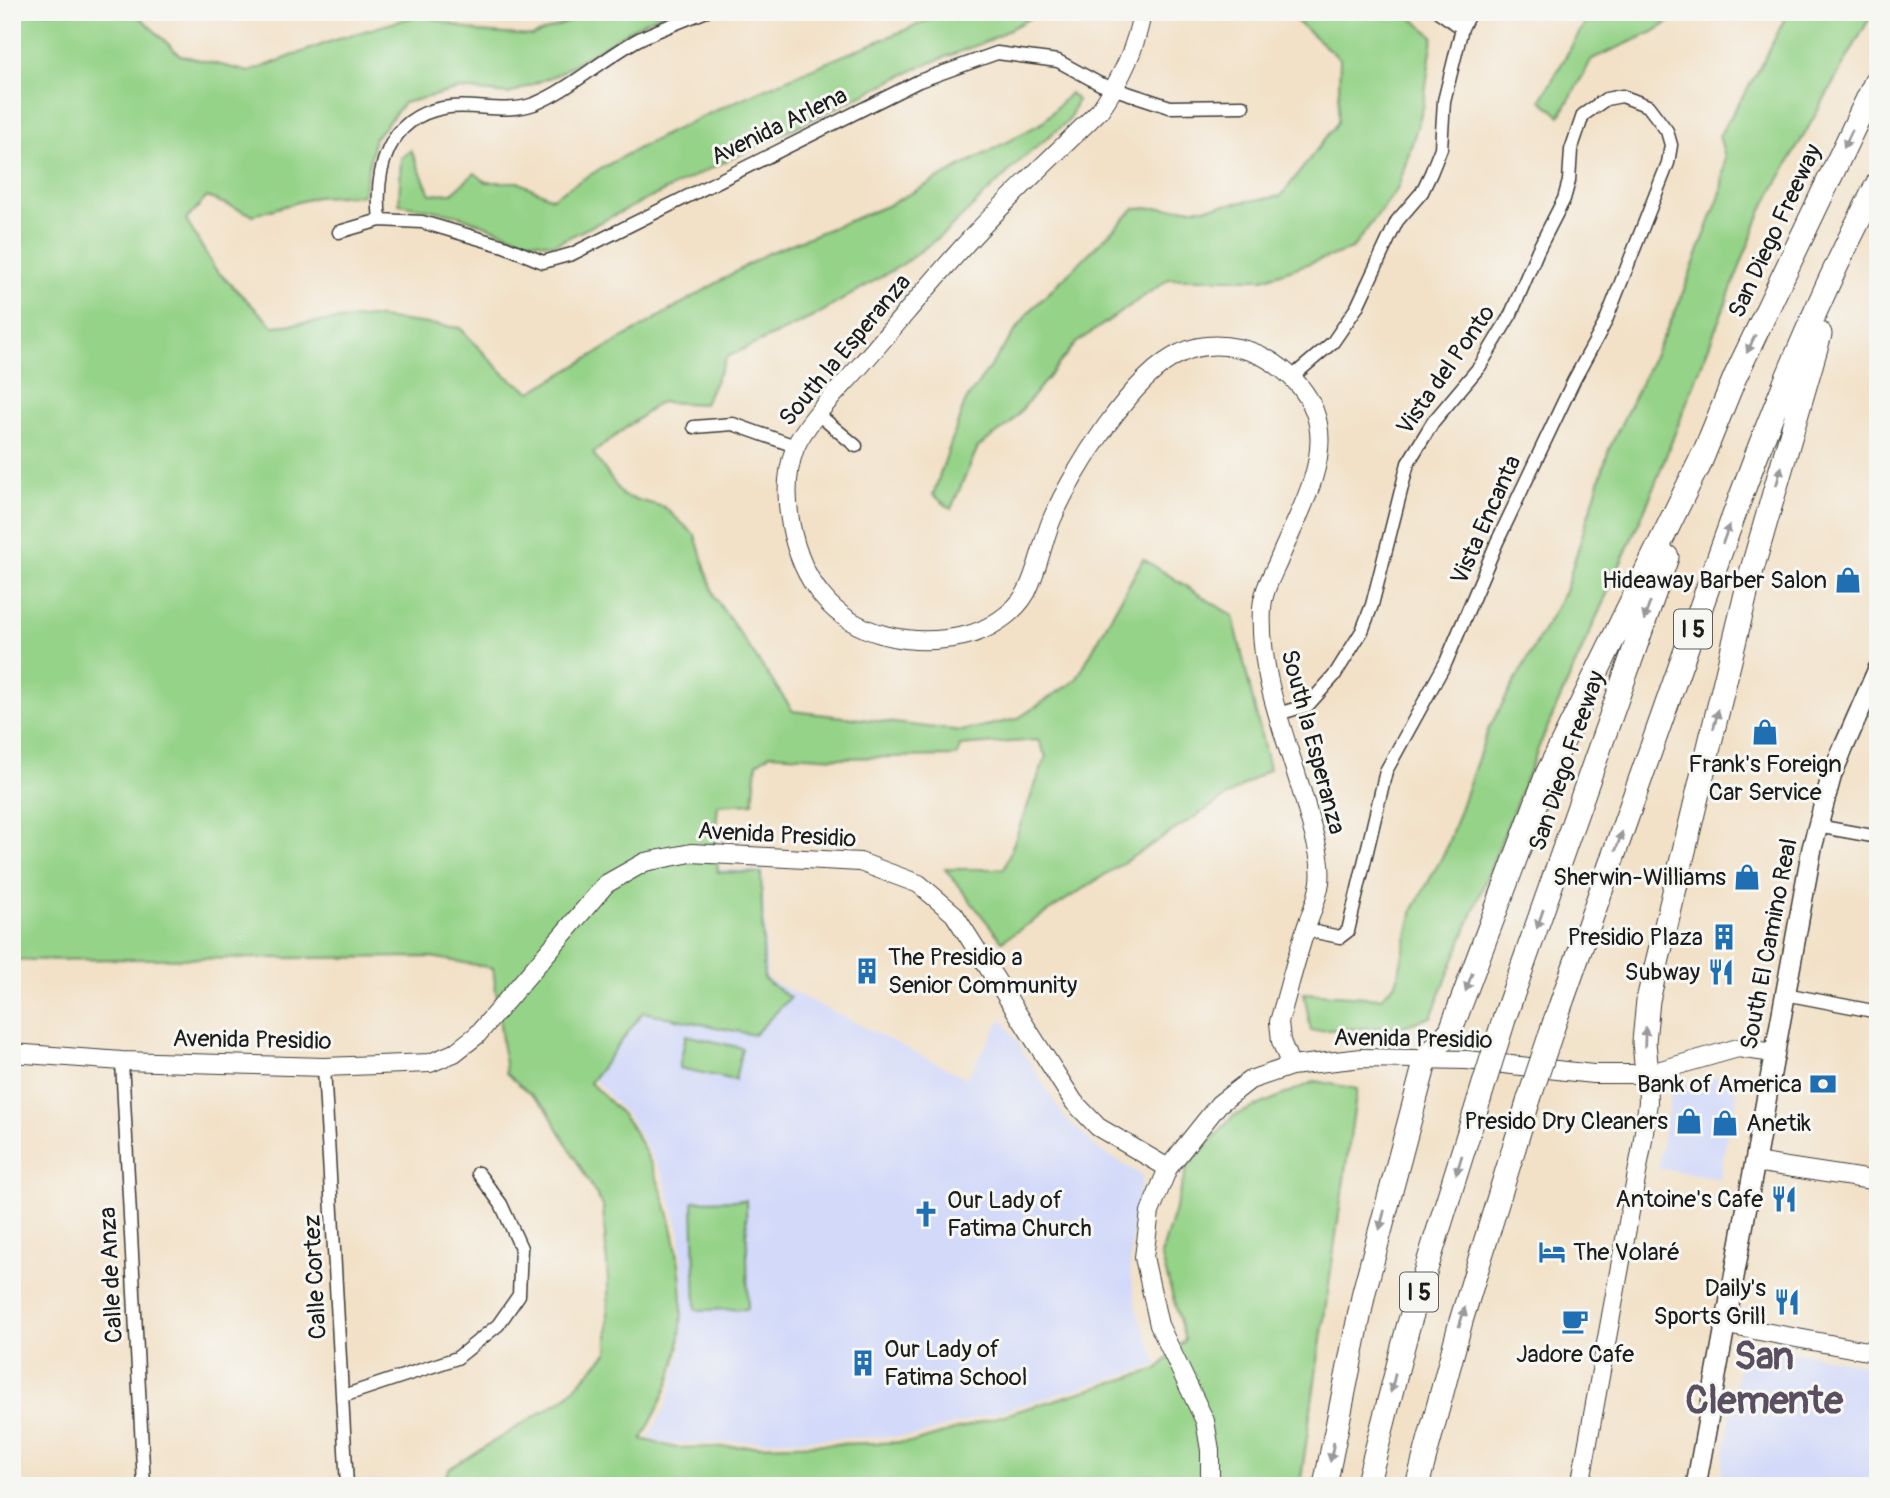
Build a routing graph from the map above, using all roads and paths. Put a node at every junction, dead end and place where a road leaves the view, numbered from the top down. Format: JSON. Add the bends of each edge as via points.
{"nodes":[{"id":1,"x":704,"y":12,"type":"edge"},
{"id":2,"x":1142,"y":12,"type":"edge"},
{"id":3,"x":1440,"y":12,"type":"edge"},
{"id":4,"x":1470,"y":12,"type":"edge"},
{"id":5,"x":1462,"y":28,"type":"junction"},
{"id":6,"x":1878,"y":77,"type":"edge"},
{"id":7,"x":1115,"y":89,"type":"junction"},
{"id":8,"x":1634,"y":99,"type":"joint"},
{"id":9,"x":1243,"y":106,"type":"dead end"},
{"id":10,"x":1878,"y":183,"type":"edge"},
{"id":11,"x":380,"y":220,"type":"junction"},
{"id":12,"x":339,"y":232,"type":"dead end"},
{"id":13,"x":1846,"y":243,"type":"junction"},
{"id":14,"x":1292,"y":377,"type":"junction"},
{"id":15,"x":818,"y":415,"type":"junction"},
{"id":16,"x":694,"y":427,"type":"dead end"},
{"id":17,"x":795,"y":446,"type":"junction"},
{"id":18,"x":856,"y":446,"type":"dead end"},
{"id":19,"x":1703,"y":455,"type":"junction"},
{"id":20,"x":1878,"y":669,"type":"edge"},
{"id":21,"x":1278,"y":714,"type":"junction"},
{"id":22,"x":1817,"y":826,"type":"junction"},
{"id":23,"x":1878,"y":837,"type":"edge"},
{"id":24,"x":1306,"y":930,"type":"junction"},
{"id":25,"x":1785,"y":994,"type":"junction"},
{"id":26,"x":1878,"y":1012,"type":"edge"},
{"id":27,"x":12,"y":1053,"type":"edge"},
{"id":28,"x":1774,"y":1053,"type":"junction"},
{"id":29,"x":1426,"y":1059,"type":"junction"},
{"id":30,"x":122,"y":1061,"type":"junction"},
{"id":31,"x":1291,"y":1066,"type":"junction"},
{"id":32,"x":324,"y":1067,"type":"junction"},
{"id":33,"x":1647,"y":1074,"type":"junction"},
{"id":34,"x":1755,"y":1162,"type":"junction"},
{"id":35,"x":1168,"y":1168,"type":"junction"},
{"id":36,"x":478,"y":1173,"type":"dead end"},
{"id":37,"x":1878,"y":1181,"type":"edge"},
{"id":38,"x":1727,"y":1325,"type":"junction"},
{"id":39,"x":1878,"y":1353,"type":"edge"},
{"id":40,"x":343,"y":1396,"type":"junction"},
{"id":41,"x":144,"y":1486,"type":"edge"},
{"id":42,"x":347,"y":1486,"type":"edge"},
{"id":43,"x":1210,"y":1486,"type":"edge"},
{"id":44,"x":1325,"y":1486,"type":"edge"},
{"id":45,"x":1367,"y":1486,"type":"edge"},
{"id":46,"x":1417,"y":1486,"type":"edge"},
{"id":47,"x":1580,"y":1486,"type":"edge"},
{"id":48,"x":1696,"y":1486,"type":"edge"}],
"edges":[{"from":1,"to":11,"type":"street","via":[[639,39],[535,103],[502,111],[444,107],[412,118],[387,146]]},
{"from":2,"to":7,"type":"street","name":"South la Esperanza","via":[[1137,41]]},
{"from":3,"to":5,"type":"street"},
{"from":4,"to":5,"type":"street"},
{"from":5,"to":14,"type":"street","via":[[1444,101],[1441,148],[1432,173],[1397,220],[1357,307],[1333,342]]},
{"from":6,"to":19,"type":"highway","name":"San Diego Freeway","number":"I 5","one_way":true,"via":[[1735,377]]},
{"from":7,"to":9,"type":"street","name":"Avenida Arlena","via":[[1170,107]]},
{"from":7,"to":11,"type":"street","name":"Avenida Arlena","via":[[1058,61],[997,53],[919,81],[572,254],[543,262],[457,230]]},
{"from":7,"to":15,"type":"street","name":"South la Esperanza","via":[[1100,110],[965,244]]},
{"from":8,"to":21,"type":"street","name":"Vista del Ponto","via":[[1606,99],[1583,115],[1571,150],[1563,199],[1511,314],[1480,366],[1433,422],[1408,463],[1362,631],[1334,676],[1308,705]]},
{"from":8,"to":24,"type":"street","name":"Vista Encanta","via":[[1658,117],[1671,145],[1629,264],[1605,323],[1503,529],[1446,662],[1386,771],[1348,931],[1340,937]]},
{"from":10,"to":13,"type":"highway","number":"I 5"},
{"from":11,"to":12,"type":"street","name":"Avenida Arlena"},
{"from":33,"to":13,"type":"highway","one_way":true,"via":[[1644,1042],[1651,986],[1751,573]]},
{"from":46,"to":13,"type":"highway","number":"I 5","one_way":true,"bridge":true,"via":[[1461,1321],[1555,1021],[1726,536]]},
{"from":14,"to":17,"type":"street","name":"South la Esperanza","via":[[1265,356],[1237,348],[1185,350],[1166,360],[1124,405],[1066,487],[1026,593],[995,624],[966,636],[930,640],[866,631],[839,615],[818,592],[790,525],[788,500]]},
{"from":14,"to":21,"type":"street","name":"South la Esperanza","via":[[1311,404],[1319,444],[1312,479],[1263,598],[1260,640]]},
{"from":15,"to":17,"type":"street","name":"South la Esperanza"},
{"from":15,"to":18,"type":"street"},
{"from":16,"to":17,"type":"street","via":[[733,424]]},
{"from":19,"to":29,"type":"highway","one_way":true,"via":[[1547,774],[1451,1030]]},
{"from":19,"to":45,"type":"highway","name":"San Diego Freeway","number":"I 5","one_way":true,"bridge":true,"via":[[1505,1016],[1408,1327]]},
{"from":20,"to":22,"type":"main road","name":"South El Camino Real","via":[[1832,774]]},
{"from":21,"to":24,"type":"street","name":"South la Esperanza","via":[[1319,861],[1321,880]]},
{"from":22,"to":23,"type":"street"},
{"from":22,"to":25,"type":"main road","name":"South El Camino Real"},
{"from":24,"to":31,"type":"street","name":"South la Esperanza","via":[[1279,1021],[1280,1041]]},
{"from":25,"to":26,"type":"street"},
{"from":25,"to":28,"type":"main road","name":"South El Camino Real"},
{"from":27,"to":30,"type":"street","name":"Avenida Presidio"},
{"from":28,"to":33,"type":"street","name":"Avenida Presidio","via":[[1738,1048]]},
{"from":28,"to":34,"type":"main road","name":"South El Camino Real"},
{"from":29,"to":31,"type":"street","name":"Avenida Presidio","via":[[1362,1058]]},
{"from":29,"to":33,"type":"street","name":"Avenida Presidio","via":[[1592,1074]]},
{"from":29,"to":44,"type":"highway","one_way":true,"via":[[1364,1292]]},
{"from":30,"to":32,"type":"street","name":"Avenida Presidio"},
{"from":30,"to":41,"type":"street","name":"Calle de Anza"},
{"from":31,"to":35,"type":"street","name":"Avenida Presidio","via":[[1250,1080],[1219,1104]]},
{"from":32,"to":35,"type":"street","name":"Avenida Presidio","via":[[430,1063],[454,1053],[477,1035],[606,884],[645,862],[691,853],[860,862],[919,884],[954,914],[1074,1102],[1098,1127]]},
{"from":32,"to":40,"type":"street","name":"Calle Cortez"},
{"from":33,"to":47,"type":"street","via":[[1640,1156]]},
{"from":34,"to":37,"type":"street"},
{"from":34,"to":38,"type":"main road","name":"South El Camino Real"},
{"from":35,"to":43,"type":"street","via":[[1150,1212],[1144,1257],[1159,1325],[1205,1422]]},
{"from":36,"to":40,"type":"street","via":[[501,1205],[521,1248],[519,1295],[498,1325],[457,1358]]},
{"from":38,"to":39,"type":"street"},
{"from":38,"to":48,"type":"main road","name":"South El Camino Real"},
{"from":40,"to":42,"type":"street","name":"Calle Cortez"}]}
